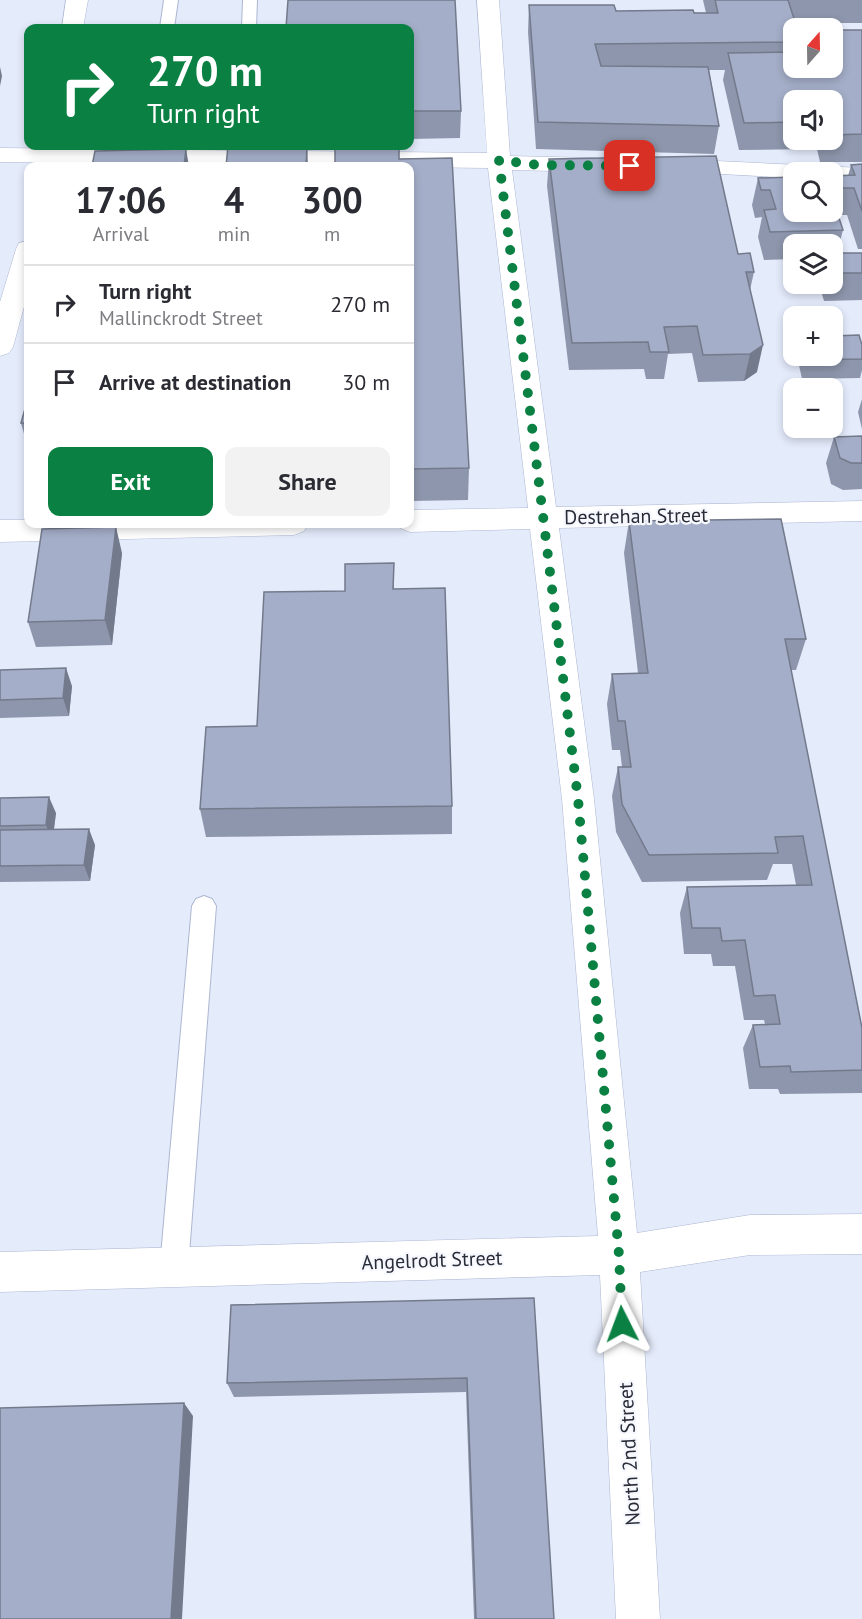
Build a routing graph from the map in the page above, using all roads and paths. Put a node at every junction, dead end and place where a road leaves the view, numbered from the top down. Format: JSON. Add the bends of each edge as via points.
{"nodes":[{"id":1,"x":77,"y":0,"type":"edge"},
{"id":2,"x":171,"y":0,"type":"edge"},
{"id":3,"x":250,"y":0,"type":"edge"},
{"id":4,"x":488,"y":0,"type":"edge"},
{"id":5,"x":74,"y":24,"type":"edge"},
{"id":6,"x":168,"y":24,"type":"edge"},
{"id":7,"x":249,"y":24,"type":"edge"},
{"id":8,"x":150,"y":150,"type":"edge"},
{"id":9,"x":267,"y":151,"type":"edge"},
{"id":10,"x":0,"y":155,"type":"edge"},
{"id":11,"x":55,"y":155,"type":"edge"},
{"id":12,"x":499,"y":160,"type":"junction"},
{"id":13,"x":619,"y":166,"type":"edge"},
{"id":14,"x":653,"y":166,"type":"edge"},
{"id":15,"x":783,"y":171,"type":"edge"},
{"id":16,"x":843,"y":174,"type":"edge"},
{"id":17,"x":862,"y":175,"type":"edge"},
{"id":18,"x":24,"y":259,"type":"edge"},
{"id":19,"x":7,"y":300,"type":"edge"},
{"id":20,"x":0,"y":347,"type":"edge"},
{"id":21,"x":862,"y":511,"type":"edge"},
{"id":22,"x":543,"y":517,"type":"junction"},
{"id":23,"x":414,"y":521,"type":"edge"},
{"id":24,"x":126,"y":528,"type":"edge"},
{"id":25,"x":0,"y":531,"type":"edge"},
{"id":26,"x":204,"y":906,"type":"dead end"},
{"id":27,"x":862,"y":1234,"type":"edge"},
{"id":28,"x":619,"y":1255,"type":"junction"},
{"id":29,"x":174,"y":1268,"type":"junction"},
{"id":30,"x":0,"y":1272,"type":"edge"},
{"id":31,"x":638,"y":1619,"type":"edge"}],
"edges":[{"from":1,"to":5,"type":"street"},
{"from":2,"to":6,"type":"lane"},
{"from":3,"to":7,"type":"lane"},
{"from":4,"to":12,"type":"street","name":"North 2nd Street"},
{"from":8,"to":9,"type":"street"},
{"from":8,"to":11,"type":"street"},
{"from":9,"to":12,"type":"street"},
{"from":10,"to":11,"type":"street"},
{"from":12,"to":13,"type":"street","via":[[538,165]]},
{"from":12,"to":22,"type":"street","name":"North 2nd Street"},
{"from":14,"to":15,"type":"street"},
{"from":16,"to":17,"type":"street"},
{"from":18,"to":19,"type":"street"},
{"from":19,"to":20,"type":"street"},
{"from":21,"to":22,"type":"street","name":"Destrehan Street"},
{"from":22,"to":23,"type":"street","name":"Destrehan Street"},
{"from":22,"to":28,"type":"street","name":"North 2nd Street","via":[[578,799]]},
{"from":24,"to":25,"type":"street"},
{"from":26,"to":29,"type":"lane"},
{"from":27,"to":28,"type":"street","name":"Angelrodt Street","via":[[750,1235]]},
{"from":28,"to":29,"type":"street","name":"Angelrodt Street"},
{"from":28,"to":31,"type":"street","name":"North 2nd Street"},
{"from":29,"to":30,"type":"street","name":"Angelrodt Street"}]}
